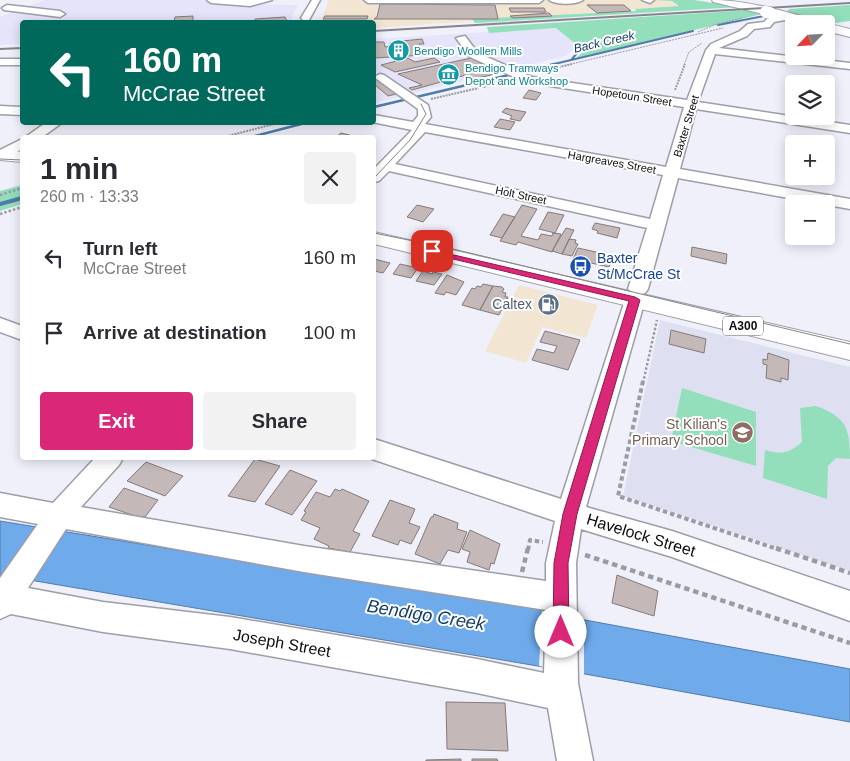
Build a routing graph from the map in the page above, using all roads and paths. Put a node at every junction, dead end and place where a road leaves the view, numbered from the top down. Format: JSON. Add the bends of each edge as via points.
{"nodes":[{"id":1,"x":30,"y":0,"type":"edge"},
{"id":2,"x":211,"y":0,"type":"edge"},
{"id":3,"x":268,"y":0,"type":"edge"},
{"id":4,"x":316,"y":0,"type":"edge"},
{"id":5,"x":368,"y":0,"type":"edge"},
{"id":6,"x":539,"y":0,"type":"edge"},
{"id":7,"x":553,"y":0,"type":"edge"},
{"id":8,"x":579,"y":0,"type":"edge"},
{"id":9,"x":646,"y":0,"type":"edge"},
{"id":10,"x":650,"y":0,"type":"edge"},
{"id":11,"x":707,"y":0,"type":"edge"},
{"id":12,"x":718,"y":0,"type":"edge"},
{"id":13,"x":744,"y":4,"type":"edge"},
{"id":14,"x":4,"y":10,"type":"edge"},
{"id":15,"x":60,"y":14,"type":"dead end"},
{"id":16,"x":776,"y":14,"type":"junction"},
{"id":17,"x":785,"y":16,"type":"edge"},
{"id":18,"x":785,"y":16,"type":"edge"},
{"id":19,"x":306,"y":18,"type":"dead end"},
{"id":20,"x":728,"y":28,"type":"dead end"},
{"id":21,"x":835,"y":28,"type":"edge"},
{"id":22,"x":850,"y":31,"type":"edge"},
{"id":23,"x":699,"y":32,"type":"dead end"},
{"id":24,"x":461,"y":38,"type":"dead end"},
{"id":25,"x":707,"y":46,"type":"junction"},
{"id":26,"x":0,"y":62,"type":"edge"},
{"id":27,"x":20,"y":62,"type":"edge"},
{"id":28,"x":850,"y":66,"type":"edge"},
{"id":29,"x":380,"y":76,"type":"dead end"},
{"id":30,"x":674,"y":95,"type":"dead end"},
{"id":31,"x":691,"y":105,"type":"junction"},
{"id":32,"x":0,"y":110,"type":"edge"},
{"id":33,"x":20,"y":111,"type":"edge"},
{"id":34,"x":376,"y":120,"type":"edge"},
{"id":35,"x":52,"y":125,"type":"edge"},
{"id":36,"x":270,"y":125,"type":"edge"},
{"id":37,"x":418,"y":128,"type":"junction"},
{"id":38,"x":850,"y":129,"type":"edge"},
{"id":39,"x":36,"y":135,"type":"edge"},
{"id":40,"x":232,"y":135,"type":"edge"},
{"id":41,"x":20,"y":144,"type":"edge"},
{"id":42,"x":1,"y":157,"type":"edge"},
{"id":43,"x":20,"y":157,"type":"edge"},
{"id":44,"x":20,"y":163,"type":"edge"},
{"id":45,"x":385,"y":166,"type":"junction"},
{"id":46,"x":672,"y":172,"type":"junction"},
{"id":47,"x":376,"y":176,"type":"edge"},
{"id":48,"x":20,"y":189,"type":"edge"},
{"id":49,"x":0,"y":195,"type":"edge"},
{"id":50,"x":850,"y":204,"type":"edge"},
{"id":51,"x":20,"y":208,"type":"edge"},
{"id":52,"x":0,"y":214,"type":"edge"},
{"id":53,"x":656,"y":225,"type":"junction"},
{"id":54,"x":376,"y":228,"type":"edge"},
{"id":55,"x":376,"y":238,"type":"edge"},
{"id":56,"x":637,"y":294,"type":"junction"},
{"id":57,"x":663,"y":318,"type":"dead end"},
{"id":58,"x":0,"y":325,"type":"edge"},
{"id":59,"x":20,"y":332,"type":"edge"},
{"id":60,"x":850,"y":338,"type":"edge"},
{"id":61,"x":850,"y":351,"type":"edge"},
{"id":62,"x":376,"y":450,"type":"edge"},
{"id":63,"x":108,"y":460,"type":"edge"},
{"id":64,"x":0,"y":505,"type":"edge"},
{"id":65,"x":570,"y":514,"type":"junction"},
{"id":66,"x":57,"y":518,"type":"junction"},
{"id":67,"x":563,"y":547,"type":"junction"},
{"id":68,"x":850,"y":573,"type":"edge"},
{"id":69,"x":517,"y":592,"type":"junction"},
{"id":70,"x":5,"y":594,"type":"edge"},
{"id":71,"x":561,"y":605,"type":"junction"},
{"id":72,"x":850,"y":606,"type":"edge"},
{"id":73,"x":850,"y":643,"type":"edge"},
{"id":74,"x":562,"y":682,"type":"junction"},
{"id":75,"x":575,"y":761,"type":"edge"}],
"edges":[{"from":1,"to":14,"type":"street"},
{"from":2,"to":3,"type":"street","via":[[250,3]]},
{"from":4,"to":19,"type":"street"},
{"from":5,"to":6,"type":"street"},
{"from":7,"to":8,"type":"street"},
{"from":9,"to":10,"type":"street"},
{"from":11,"to":13,"type":"main road"},
{"from":12,"to":13,"type":"main road"},
{"from":13,"to":16,"type":"main road"},
{"from":14,"to":15,"type":"street"},
{"from":16,"to":17,"type":"main road"},
{"from":16,"to":18,"type":"main road"},
{"from":16,"to":25,"type":"street","via":[[768,25],[751,26],[716,45]]},
{"from":20,"to":23,"type":"path","via":[[696,34]]},
{"from":21,"to":22,"type":"main road"},
{"from":24,"to":31,"type":"street","name":"Hopetoun Street","via":[[474,55],[526,78]]},
{"from":25,"to":28,"type":"street"},
{"from":25,"to":30,"type":"path","via":[[696,45],[689,52]]},
{"from":25,"to":31,"type":"street","name":"Baxter Street"},
{"from":26,"to":27,"type":"street"},
{"from":29,"to":37,"type":"street","via":[[423,106],[426,114]]},
{"from":31,"to":38,"type":"street","name":"Hopetoun Street"},
{"from":31,"to":46,"type":"street","name":"Baxter Street"},
{"from":32,"to":33,"type":"street"},
{"from":34,"to":37,"type":"street","name":"Hargreaves Street"},
{"from":35,"to":39,"type":"street"},
{"from":36,"to":40,"type":"path"},
{"from":37,"to":45,"type":"street"},
{"from":37,"to":46,"type":"street","name":"Hargreaves Street"},
{"from":41,"to":42,"type":"street"},
{"from":42,"to":43,"type":"main road"},
{"from":42,"to":44,"type":"main road"},
{"from":45,"to":47,"type":"street"},
{"from":45,"to":53,"type":"street","name":"Holt Street"},
{"from":46,"to":50,"type":"street","name":"Hargreaves Street"},
{"from":46,"to":53,"type":"street","name":"Baxter Street"},
{"from":48,"to":49,"type":"path"},
{"from":51,"to":52,"type":"path"},
{"from":53,"to":56,"type":"street","name":"Baxter Street"},
{"from":54,"to":56,"type":"main road","number":"A300"},
{"from":55,"to":56,"type":"main road","number":"A300"},
{"from":56,"to":60,"type":"main road","number":"A300"},
{"from":56,"to":61,"type":"main road","number":"A300"},
{"from":56,"to":65,"type":"street","name":"Baxter Street"},
{"from":57,"to":68,"type":"path","via":[[658,316],[618,496]]},
{"from":58,"to":59,"type":"street"},
{"from":62,"to":65,"type":"street","name":"Havelock Street"},
{"from":63,"to":66,"type":"street"},
{"from":64,"to":66,"type":"street"},
{"from":65,"to":67,"type":"street","name":"Baxter Street"},
{"from":65,"to":72,"type":"street","name":"Havelock Street","via":[[672,544]]},
{"from":66,"to":69,"type":"street"},
{"from":66,"to":70,"type":"street"},
{"from":67,"to":69,"type":"path","via":[[530,540]]},
{"from":67,"to":71,"type":"street","name":"Baxter Street"},
{"from":67,"to":73,"type":"path"},
{"from":69,"to":71,"type":"street"},
{"from":70,"to":74,"type":"street","name":"Joseph Street","via":[[103,617],[230,633],[477,676]]},
{"from":71,"to":74,"type":"street","name":"Baxter Street"},
{"from":74,"to":75,"type":"street","name":"Baxter Street"}]}
